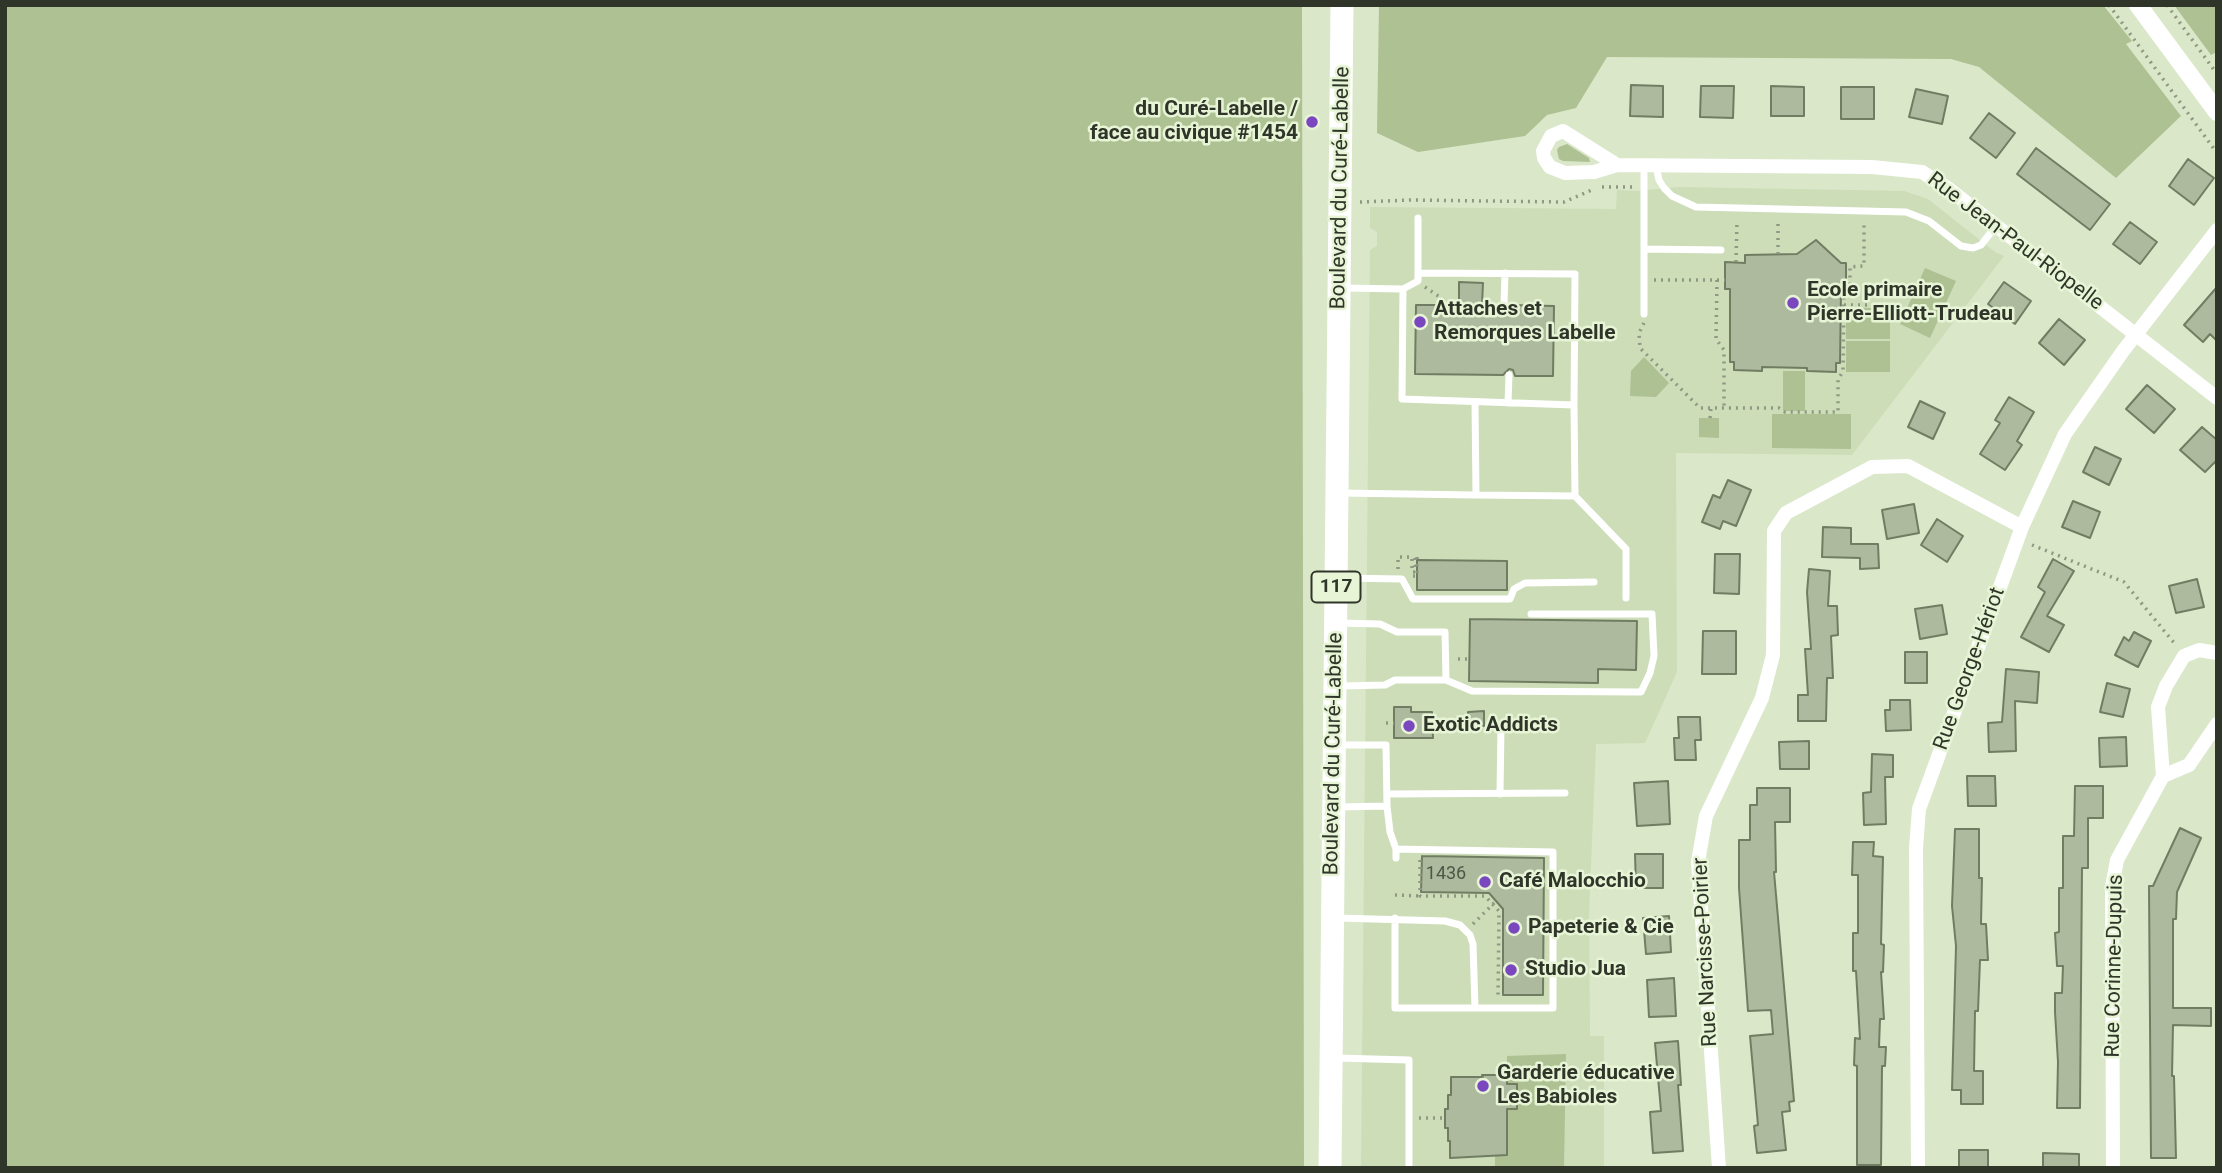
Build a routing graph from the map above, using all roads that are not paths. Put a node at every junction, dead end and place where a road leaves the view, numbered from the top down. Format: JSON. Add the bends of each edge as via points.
{"nodes":[{"id":1,"x":1342,"y":5,"type":"edge"},
{"id":2,"x":2138,"y":5,"type":"edge"},
{"id":3,"x":2217,"y":112,"type":"edge"},
{"id":4,"x":1617,"y":165,"type":"junction"},
{"id":5,"x":1650,"y":165,"type":"junction"},
{"id":6,"x":1419,"y":218,"type":"dead end"},
{"id":7,"x":1996,"y":226,"type":"junction"},
{"id":8,"x":2217,"y":230,"type":"edge"},
{"id":9,"x":1644,"y":249,"type":"junction"},
{"id":10,"x":1721,"y":250,"type":"dead end"},
{"id":11,"x":1505,"y":274,"type":"junction"},
{"id":12,"x":1418,"y":277,"type":"junction"},
{"id":13,"x":1340,"y":288,"type":"junction"},
{"id":14,"x":1403,"y":289,"type":"junction"},
{"id":15,"x":1504,"y":305,"type":"dead end"},
{"id":16,"x":1644,"y":317,"type":"road end"},
{"id":17,"x":2136,"y":334,"type":"junction"},
{"id":18,"x":1509,"y":375,"type":"dead end"},
{"id":19,"x":2217,"y":398,"type":"edge"},
{"id":20,"x":1475,"y":402,"type":"junction"},
{"id":21,"x":1508,"y":403,"type":"junction"},
{"id":22,"x":1574,"y":405,"type":"junction"},
{"id":23,"x":1337,"y":493,"type":"junction"},
{"id":24,"x":1476,"y":495,"type":"junction"},
{"id":25,"x":1575,"y":496,"type":"junction"},
{"id":26,"x":2022,"y":527,"type":"junction"},
{"id":27,"x":1336,"y":578,"type":"junction"},
{"id":28,"x":1594,"y":582,"type":"dead end"},
{"id":29,"x":1626,"y":598,"type":"dead end"},
{"id":30,"x":1531,"y":614,"type":"dead end"},
{"id":31,"x":1336,"y":623,"type":"junction"},
{"id":32,"x":2217,"y":653,"type":"edge"},
{"id":33,"x":1446,"y":680,"type":"junction"},
{"id":34,"x":1335,"y":686,"type":"junction"},
{"id":35,"x":2217,"y":724,"type":"edge"},
{"id":36,"x":1501,"y":727,"type":"dead end"},
{"id":37,"x":1334,"y":745,"type":"junction"},
{"id":38,"x":2163,"y":776,"type":"junction"},
{"id":39,"x":1565,"y":793,"type":"dead end"},
{"id":40,"x":1387,"y":794,"type":"junction"},
{"id":41,"x":1500,"y":794,"type":"junction"},
{"id":42,"x":1387,"y":806,"type":"junction"},
{"id":43,"x":1334,"y":807,"type":"junction"},
{"id":44,"x":1396,"y":849,"type":"junction"},
{"id":45,"x":1396,"y":858,"type":"dead end"},
{"id":46,"x":1333,"y":918,"type":"junction"},
{"id":47,"x":1395,"y":918,"type":"junction"},
{"id":48,"x":1475,"y":1008,"type":"junction"},
{"id":49,"x":1332,"y":1058,"type":"junction"},
{"id":50,"x":1331,"y":1168,"type":"edge"},
{"id":51,"x":1409,"y":1168,"type":"edge"},
{"id":52,"x":1719,"y":1168,"type":"edge"},
{"id":53,"x":1918,"y":1168,"type":"edge"},
{"id":54,"x":2113,"y":1168,"type":"edge"}],
"edges":[{"from":1,"to":13,"type":"main road","name":"Boulevard du Curé-Labelle","number":"117"},
{"from":2,"to":3,"type":"street"},
{"from":4,"to":4,"type":"street","name":"Rue Jean-Paul-Riopelle","via":[[1563,131],[1551,136],[1543,151],[1550,167],[1565,173]]},
{"from":4,"to":5,"type":"street","name":"Rue Jean-Paul-Riopelle"},
{"from":5,"to":7,"type":"street","name":"Rue Jean-Paul-Riopelle","via":[[1915,170],[1937,180]]},
{"from":5,"to":7,"type":"lane","via":[[1672,196],[1696,207],[1906,212],[1929,221],[1961,246],[1973,248]]},
{"from":5,"to":9,"type":"lane"},
{"from":6,"to":12,"type":"lane"},
{"from":7,"to":17,"type":"street","name":"Rue Jean-Paul-Riopelle"},
{"from":8,"to":17,"type":"street","name":"Rue George-Hériot"},
{"from":9,"to":10,"type":"lane"},
{"from":9,"to":16,"type":"lane"},
{"from":11,"to":12,"type":"lane"},
{"from":11,"to":15,"type":"lane"},
{"from":11,"to":22,"type":"lane","via":[[1575,274]]},
{"from":12,"to":14,"type":"lane"},
{"from":13,"to":14,"type":"lane"},
{"from":13,"to":23,"type":"main road","name":"Boulevard du Curé-Labelle","number":"117"},
{"from":14,"to":20,"type":"lane","via":[[1402,399]]},
{"from":17,"to":19,"type":"street","name":"Rue Jean-Paul-Riopelle"},
{"from":17,"to":26,"type":"street","name":"Rue George-Hériot","via":[[2065,434]]},
{"from":18,"to":21,"type":"lane"},
{"from":20,"to":21,"type":"lane"},
{"from":20,"to":24,"type":"lane"},
{"from":21,"to":22,"type":"lane"},
{"from":22,"to":25,"type":"lane"},
{"from":23,"to":24,"type":"lane"},
{"from":23,"to":27,"type":"main road","name":"Boulevard du Curé-Labelle","number":"117"},
{"from":24,"to":25,"type":"lane"},
{"from":25,"to":29,"type":"lane","via":[[1626,549]]},
{"from":26,"to":52,"type":"street","name":"Rue Narcisse-Poirier","via":[[1908,466],[1872,467],[1786,513],[1774,531],[1773,655],[1762,698],[1706,816],[1698,862]]},
{"from":26,"to":53,"type":"street","name":"Rue George-Hériot","via":[[1919,808]]},
{"from":27,"to":28,"type":"lane","via":[[1402,579],[1413,599],[1510,599],[1514,589],[1525,583]]},
{"from":27,"to":31,"type":"main road","name":"Boulevard du Curé-Labelle","number":"117"},
{"from":30,"to":33,"type":"lane","via":[[1651,614],[1654,656],[1641,692],[1472,691]]},
{"from":31,"to":33,"type":"lane","via":[[1380,624],[1397,632],[1445,632]]},
{"from":31,"to":34,"type":"main road","name":"Boulevard du Curé-Labelle","number":"117"},
{"from":32,"to":38,"type":"street","via":[[2199,650],[2184,656],[2166,686],[2158,708]]},
{"from":33,"to":34,"type":"lane"},
{"from":34,"to":37,"type":"main road","name":"Boulevard du Curé-Labelle","number":"117"},
{"from":35,"to":38,"type":"street","via":[[2189,765]]},
{"from":36,"to":41,"type":"lane"},
{"from":37,"to":40,"type":"lane","via":[[1387,746]]},
{"from":37,"to":43,"type":"main road","name":"Boulevard du Curé-Labelle","number":"117"},
{"from":38,"to":54,"type":"street","name":"Rue Corinne-Dupuis","via":[[2118,860],[2112,887]]},
{"from":39,"to":41,"type":"lane"},
{"from":40,"to":41,"type":"lane"},
{"from":40,"to":42,"type":"lane"},
{"from":42,"to":43,"type":"lane"},
{"from":42,"to":44,"type":"lane"},
{"from":43,"to":46,"type":"main road","name":"Boulevard du Curé-Labelle","number":"117"},
{"from":44,"to":45,"type":"lane"},
{"from":44,"to":48,"type":"lane","via":[[1553,852],[1553,1008]]},
{"from":46,"to":47,"type":"lane"},
{"from":46,"to":49,"type":"main road","name":"Boulevard du Curé-Labelle","number":"117"},
{"from":47,"to":48,"type":"lane","via":[[1450,921],[1467,931],[1474,949]]},
{"from":47,"to":48,"type":"lane","via":[[1395,1008]]},
{"from":49,"to":50,"type":"main road","name":"Boulevard du Curé-Labelle","number":"117"},
{"from":49,"to":51,"type":"lane","via":[[1409,1060]]}]}
